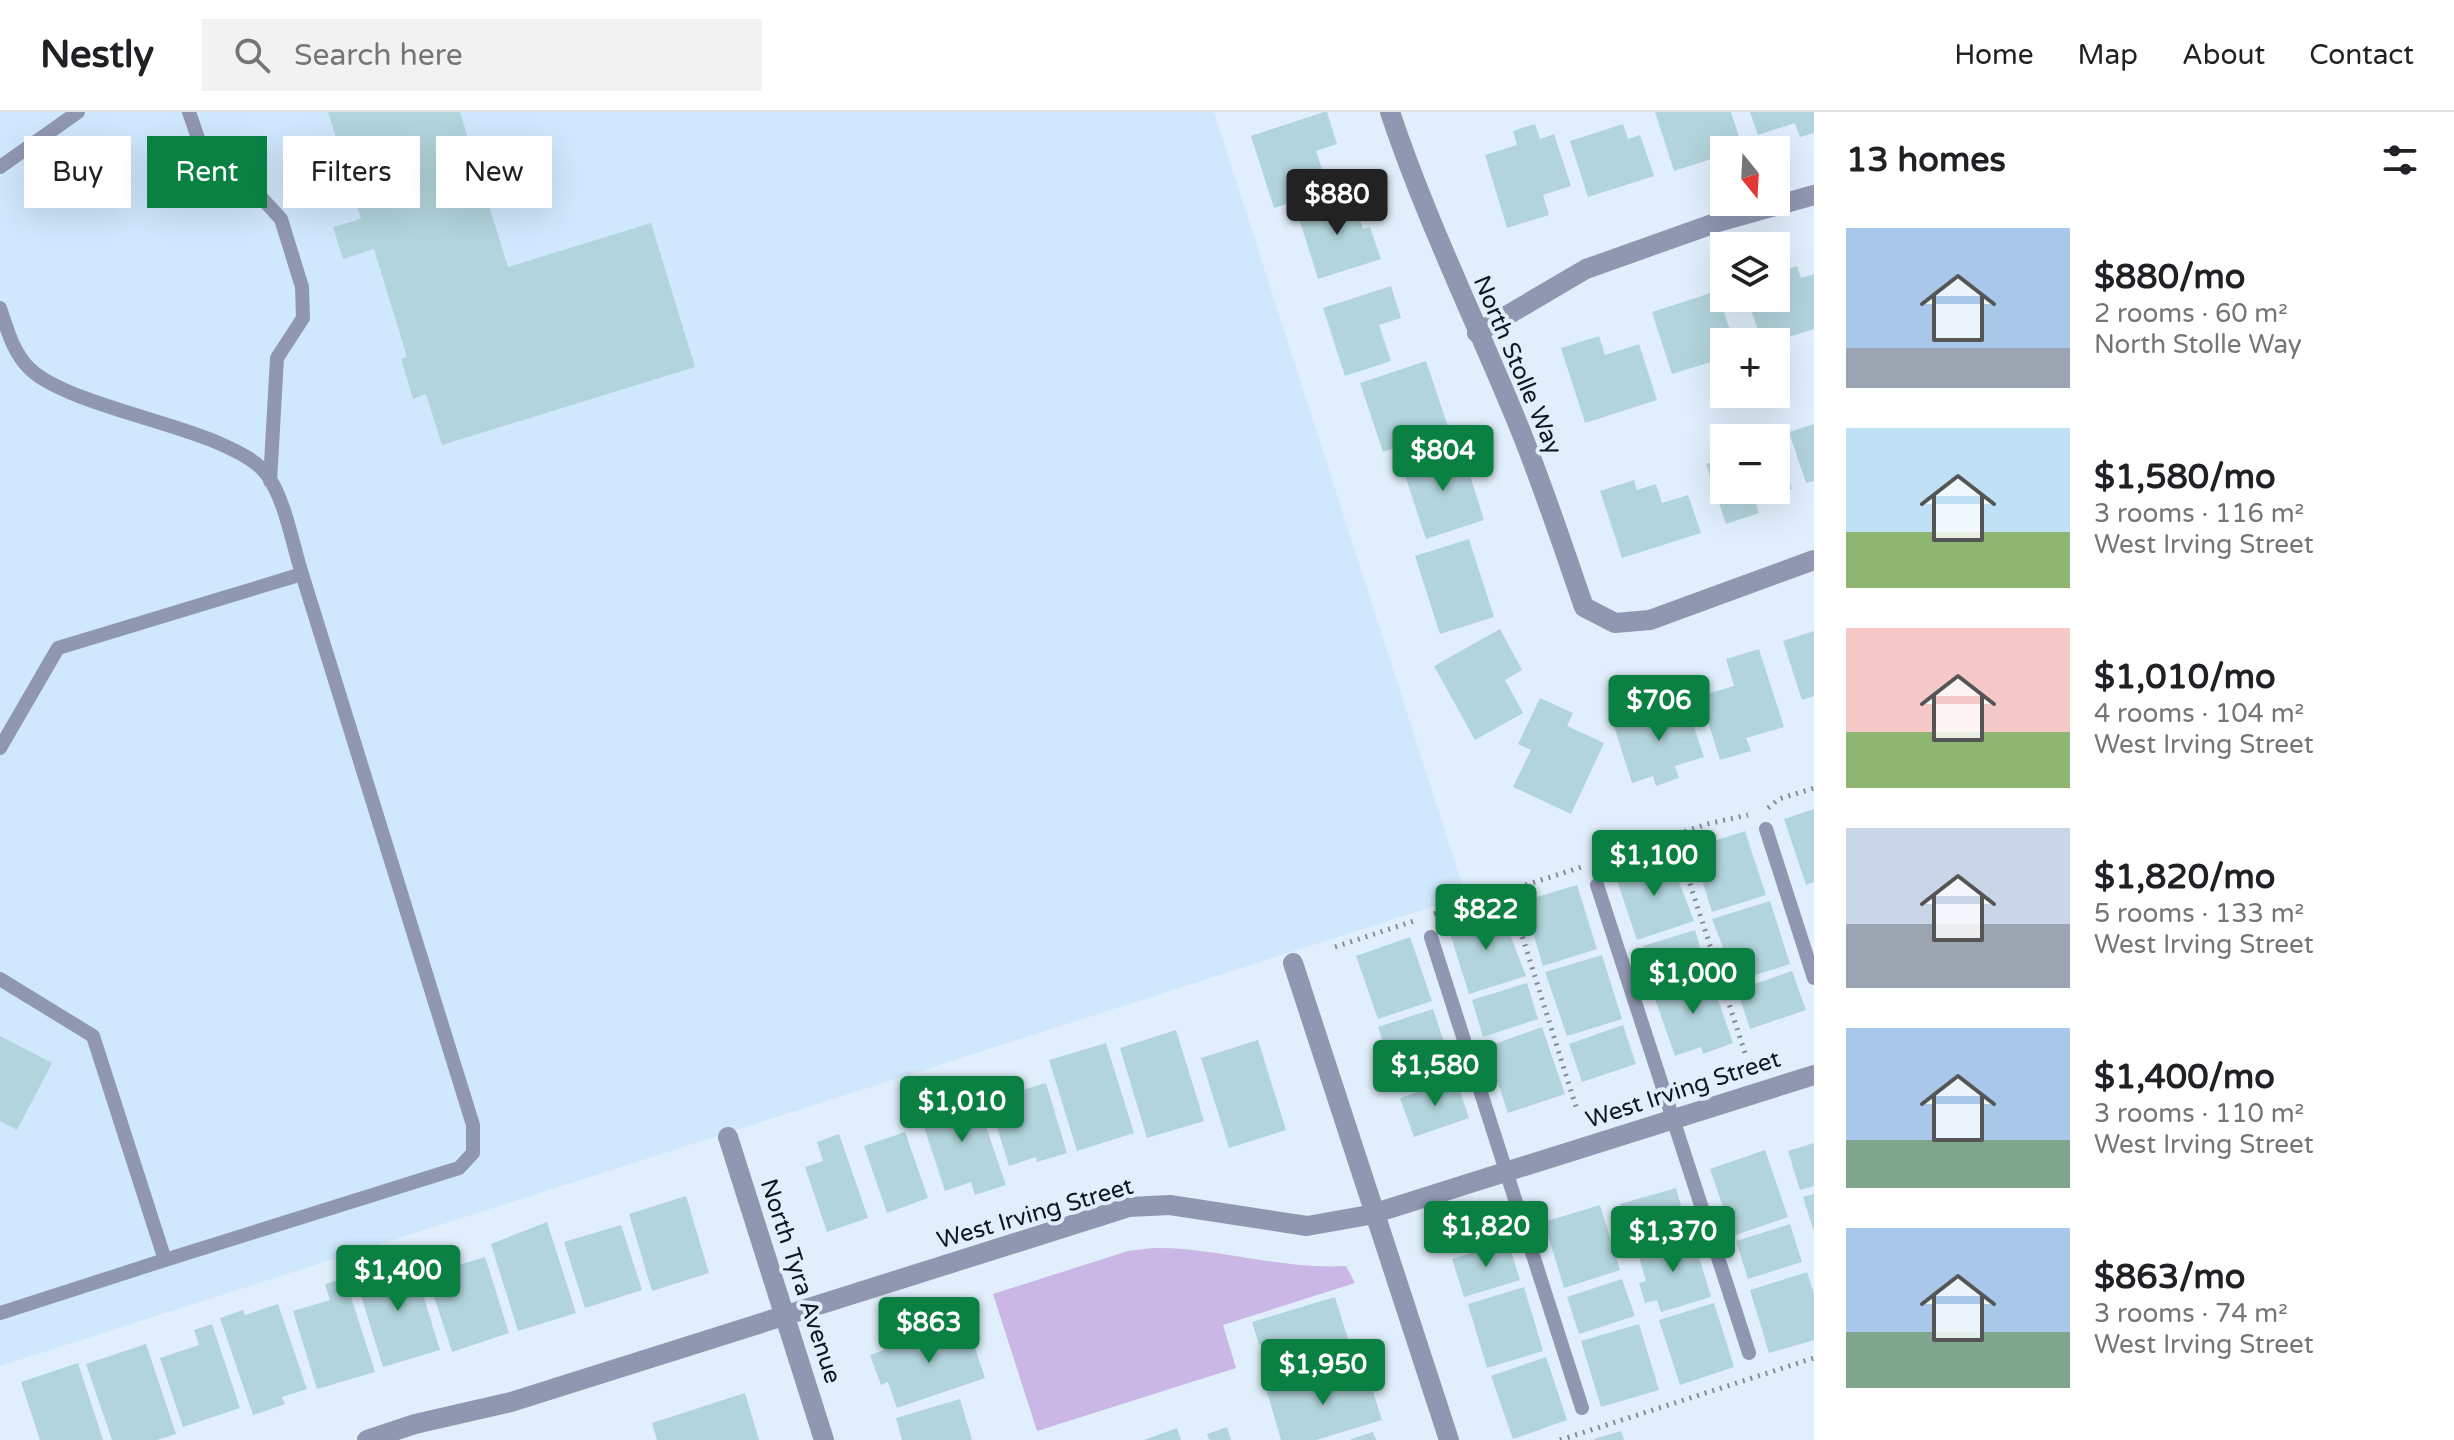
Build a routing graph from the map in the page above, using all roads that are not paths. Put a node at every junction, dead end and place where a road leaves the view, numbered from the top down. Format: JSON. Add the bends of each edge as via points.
{"nodes":[{"id":1,"x":78,"y":112,"type":"edge"},
{"id":2,"x":189,"y":112,"type":"edge"},
{"id":3,"x":1390,"y":112,"type":"edge"},
{"id":4,"x":0,"y":167,"type":"edge"},
{"id":5,"x":1814,"y":195,"type":"edge"},
{"id":6,"x":0,"y":308,"type":"edge"},
{"id":7,"x":1477,"y":333,"type":"junction"},
{"id":8,"x":270,"y":481,"type":"junction"},
{"id":9,"x":1814,"y":560,"type":"edge"},
{"id":10,"x":302,"y":574,"type":"junction"},
{"id":11,"x":0,"y":748,"type":"edge"},
{"id":12,"x":1766,"y":829,"type":"dead end"},
{"id":13,"x":1597,"y":885,"type":"dead end"},
{"id":14,"x":1431,"y":937,"type":"dead end"},
{"id":15,"x":1293,"y":963,"type":"dead end"},
{"id":16,"x":1814,"y":978,"type":"edge"},
{"id":17,"x":0,"y":979,"type":"edge"},
{"id":18,"x":1814,"y":1075,"type":"edge"},
{"id":19,"x":1674,"y":1120,"type":"junction"},
{"id":20,"x":728,"y":1137,"type":"dead end"},
{"id":21,"x":1506,"y":1173,"type":"junction"},
{"id":22,"x":1375,"y":1213,"type":"junction"},
{"id":23,"x":165,"y":1260,"type":"junction"},
{"id":24,"x":0,"y":1313,"type":"edge"},
{"id":25,"x":785,"y":1316,"type":"junction"},
{"id":26,"x":1749,"y":1353,"type":"dead end"},
{"id":27,"x":1582,"y":1408,"type":"dead end"},
{"id":28,"x":367,"y":1440,"type":"edge"},
{"id":29,"x":824,"y":1440,"type":"edge"},
{"id":30,"x":1449,"y":1440,"type":"edge"}],
"edges":[{"from":1,"to":4,"type":"lane"},
{"from":2,"to":8,"type":"lane","via":[[213,182],[258,194],[281,219],[302,287],[303,318],[277,358]]},
{"from":3,"to":7,"type":"street","name":"North Stolle Way"},
{"from":5,"to":7,"type":"street","via":[[1586,269]]},
{"from":6,"to":8,"type":"lane","via":[[11,342],[29,369],[57,387],[205,436],[244,455]]},
{"from":7,"to":9,"type":"street","name":"North Stolle Way","via":[[1516,419],[1584,607],[1615,623],[1650,620]]},
{"from":8,"to":10,"type":"lane"},
{"from":10,"to":11,"type":"lane","via":[[58,648]]},
{"from":10,"to":23,"type":"lane","via":[[473,1125],[473,1153],[459,1168]]},
{"from":12,"to":16,"type":"lane"},
{"from":13,"to":19,"type":"lane"},
{"from":14,"to":21,"type":"lane"},
{"from":15,"to":22,"type":"street"},
{"from":17,"to":23,"type":"lane","via":[[93,1036]]},
{"from":18,"to":19,"type":"street","name":"West Irving Street"},
{"from":19,"to":21,"type":"street","name":"West Irving Street"},
{"from":19,"to":26,"type":"lane"},
{"from":20,"to":25,"type":"street","name":"North Tyra Avenue"},
{"from":21,"to":22,"type":"street","name":"West Irving Street"},
{"from":21,"to":27,"type":"lane"},
{"from":22,"to":25,"type":"street","name":"West Irving Street","via":[[1307,1226],[1170,1205],[1129,1207]]},
{"from":22,"to":30,"type":"street"},
{"from":23,"to":24,"type":"lane"},
{"from":25,"to":28,"type":"street","name":"West Irving Street","via":[[511,1402]]},
{"from":25,"to":29,"type":"street","name":"North Tyra Avenue"}]}
